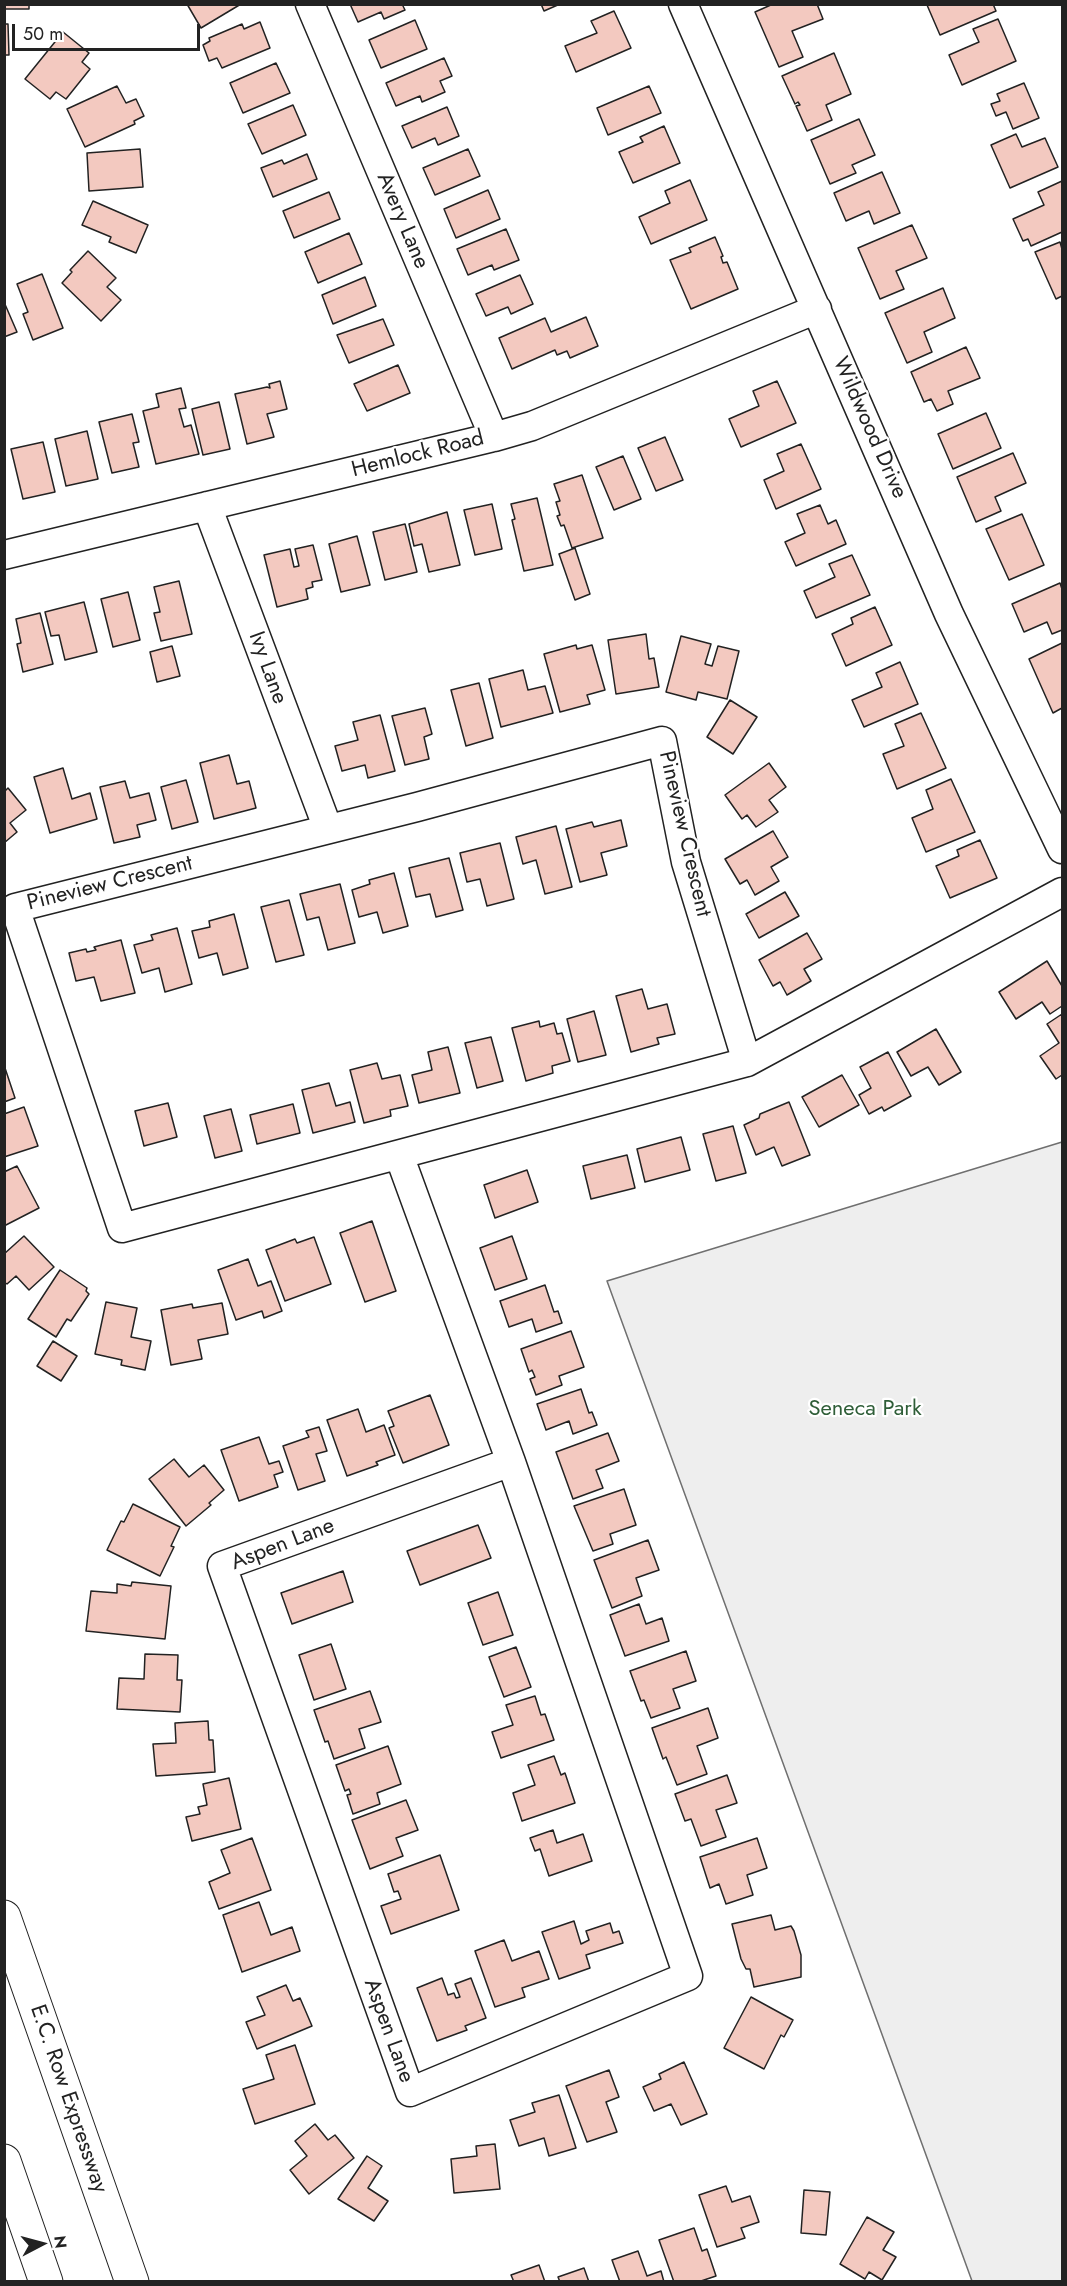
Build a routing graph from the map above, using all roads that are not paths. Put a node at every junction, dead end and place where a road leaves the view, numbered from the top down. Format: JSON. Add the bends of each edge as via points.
{"nodes":[{"id":1,"x":310,"y":4,"type":"edge"},
{"id":2,"x":683,"y":4,"type":"edge"},
{"id":3,"x":817,"y":309,"type":"junction"},
{"id":4,"x":494,"y":437,"type":"junction"},
{"id":5,"x":207,"y":506,"type":"junction"},
{"id":6,"x":4,"y":555,"type":"edge"},
{"id":7,"x":328,"y":829,"type":"junction"},
{"id":8,"x":1062,"y":849,"type":"edge"},
{"id":9,"x":1062,"y":892,"type":"edge"},
{"id":10,"x":747,"y":1062,"type":"junction"},
{"id":11,"x":399,"y":1155,"type":"junction"},
{"id":12,"x":511,"y":1462,"type":"junction"},
{"id":13,"x":4,"y":1917,"type":"edge"},
{"id":14,"x":4,"y":2162,"type":"edge"},
{"id":15,"x":46,"y":2282,"type":"edge"},
{"id":16,"x":132,"y":2282,"type":"edge"}],
"edges":[{"from":1,"to":4,"type":"street","name":"Avery Lane"},
{"from":2,"to":3,"type":"street","name":"Wildwood Drive"},
{"from":3,"to":4,"type":"street","name":"Hemlock Road","via":[[532,426]]},
{"from":3,"to":8,"type":"street","name":"Wildwood Drive","via":[[950,614]]},
{"from":4,"to":5,"type":"street","name":"Hemlock Road"},
{"from":5,"to":6,"type":"street","name":"Hemlock Road"},
{"from":5,"to":7,"type":"street","name":"Ivy Lane"},
{"from":7,"to":10,"type":"street","name":"Pineview Crescent","via":[[662,741],[686,862]]},
{"from":7,"to":11,"type":"street","name":"Pineview Crescent","via":[[15,908],[122,1228]]},
{"from":9,"to":10,"type":"street","name":"Pineview Crescent"},
{"from":10,"to":11,"type":"street","name":"Pineview Crescent"},
{"from":11,"to":12,"type":"street","name":"Aspen Lane"},
{"from":12,"to":12,"type":"street","name":"Aspen Lane","via":[[222,1566],[410,2092],[688,1976]]},
{"from":13,"to":16,"type":"highway","name":"E.C. Row Expressway"},
{"from":14,"to":15,"type":"highway"}]}
